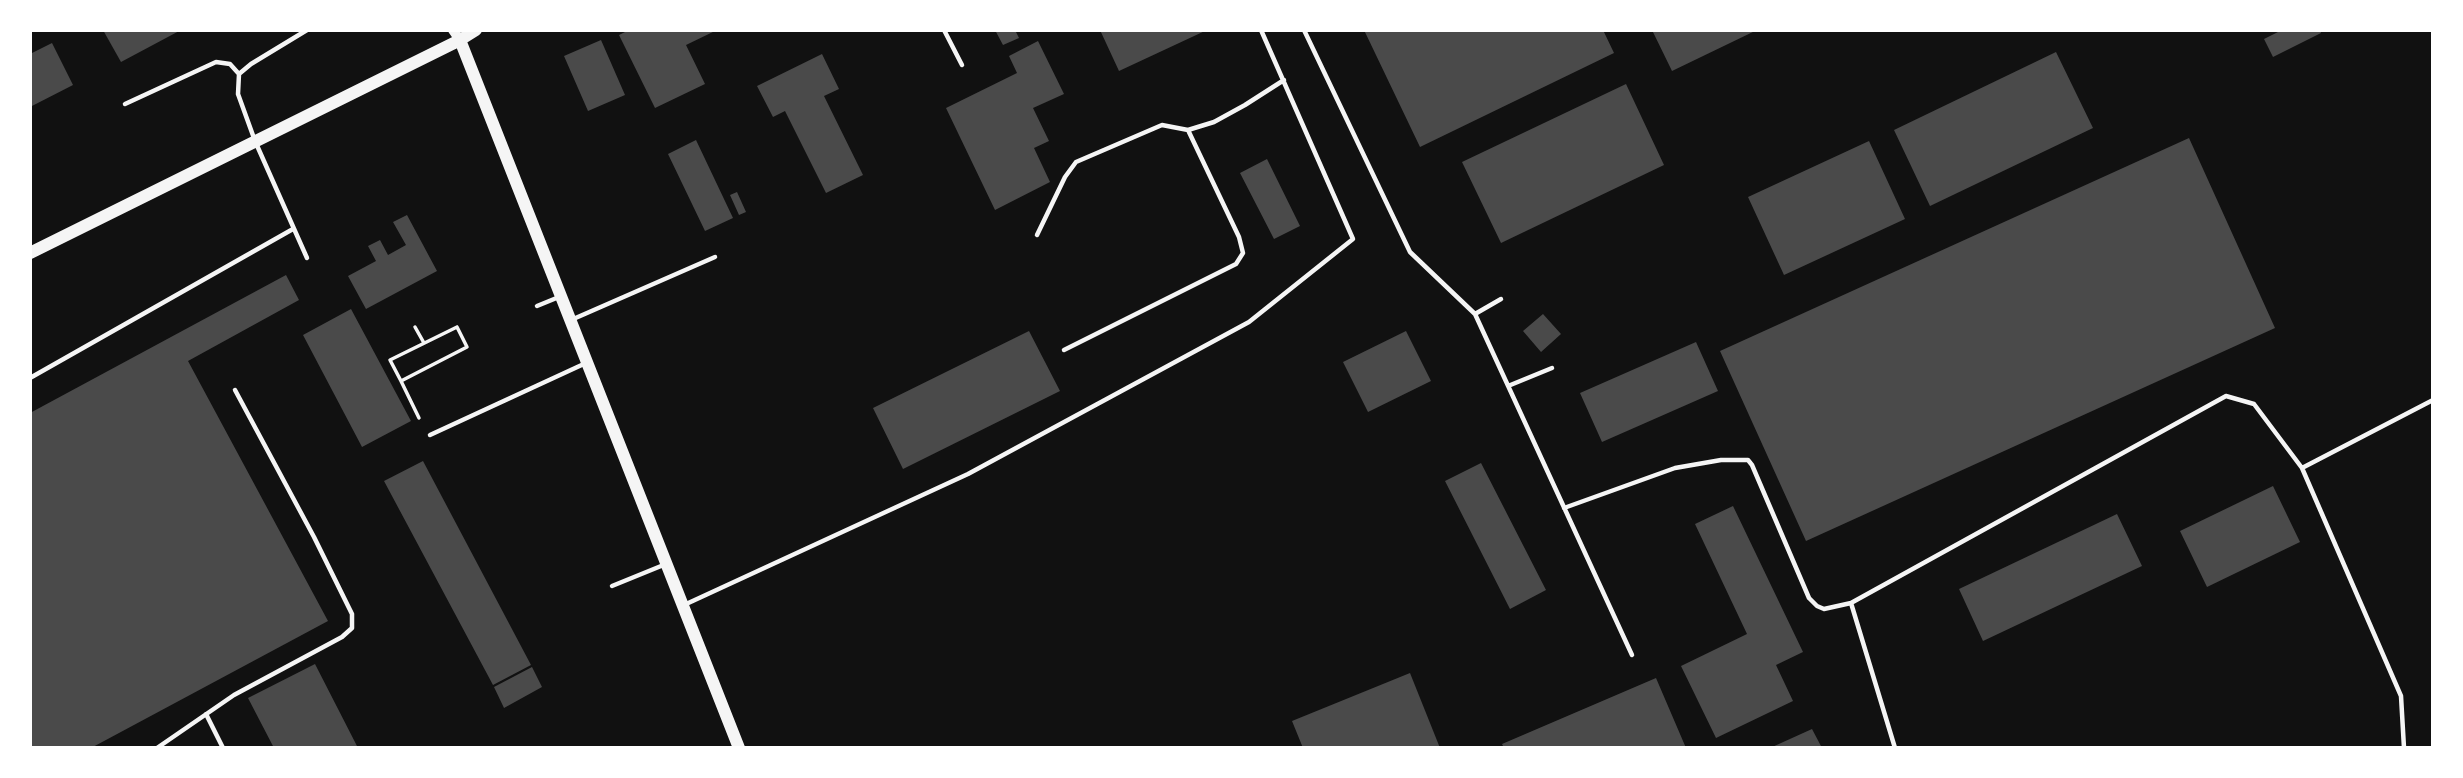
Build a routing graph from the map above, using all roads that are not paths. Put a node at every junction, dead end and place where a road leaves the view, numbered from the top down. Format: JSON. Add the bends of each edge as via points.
{"nodes":[{"id":1,"x":307,"y":30,"type":"edge"},
{"id":2,"x":476,"y":30,"type":"edge"},
{"id":3,"x":944,"y":30,"type":"edge"},
{"id":4,"x":1261,"y":30,"type":"edge"},
{"id":5,"x":1304,"y":30,"type":"edge"},
{"id":6,"x":456,"y":35,"type":"edge"},
{"id":7,"x":962,"y":65,"type":"dead end"},
{"id":8,"x":239,"y":74,"type":"junction"},
{"id":9,"x":1284,"y":80,"type":"junction"},
{"id":10,"x":125,"y":104,"type":"dead end"},
{"id":11,"x":1188,"y":130,"type":"junction"},
{"id":12,"x":255,"y":141,"type":"junction"},
{"id":13,"x":293,"y":229,"type":"junction"},
{"id":14,"x":1037,"y":235,"type":"dead end"},
{"id":15,"x":30,"y":253,"type":"edge"},
{"id":16,"x":715,"y":257,"type":"dead end"},
{"id":17,"x":307,"y":258,"type":"dead end"},
{"id":18,"x":561,"y":296,"type":"junction"},
{"id":19,"x":1501,"y":299,"type":"dead end"},
{"id":20,"x":537,"y":306,"type":"dead end"},
{"id":21,"x":1475,"y":314,"type":"junction"},
{"id":22,"x":570,"y":320,"type":"junction"},
{"id":23,"x":1063,"y":350,"type":"dead end"},
{"id":24,"x":587,"y":362,"type":"junction"},
{"id":25,"x":1552,"y":368,"type":"dead end"},
{"id":26,"x":30,"y":378,"type":"edge"},
{"id":27,"x":1508,"y":386,"type":"junction"},
{"id":28,"x":235,"y":390,"type":"dead end"},
{"id":29,"x":2433,"y":401,"type":"edge"},
{"id":30,"x":430,"y":435,"type":"dead end"},
{"id":31,"x":2302,"y":468,"type":"junction"},
{"id":32,"x":1564,"y":508,"type":"junction"},
{"id":33,"x":666,"y":564,"type":"junction"},
{"id":34,"x":612,"y":586,"type":"dead end"},
{"id":35,"x":1851,"y":603,"type":"junction"},
{"id":36,"x":683,"y":606,"type":"junction"},
{"id":37,"x":1632,"y":655,"type":"dead end"},
{"id":38,"x":206,"y":714,"type":"junction"},
{"id":39,"x":157,"y":748,"type":"edge"},
{"id":40,"x":223,"y":748,"type":"edge"},
{"id":41,"x":739,"y":748,"type":"edge"},
{"id":42,"x":1895,"y":748,"type":"edge"},
{"id":43,"x":2404,"y":748,"type":"edge"}],
"edges":[{"from":1,"to":8,"type":"lane"},
{"from":2,"to":6,"type":"main road"},
{"from":3,"to":7,"type":"lane"},
{"from":4,"to":9,"type":"lane"},
{"from":5,"to":21,"type":"lane","via":[[1410,252]]},
{"from":6,"to":12,"type":"main road"},
{"from":6,"to":18,"type":"main road"},
{"from":8,"to":10,"type":"lane","via":[[230,64],[216,62]]},
{"from":8,"to":12,"type":"lane","via":[[238,94]]},
{"from":9,"to":11,"type":"lane","via":[[1224,116]]},
{"from":9,"to":36,"type":"lane","via":[[1353,239],[1249,323],[968,474]]},
{"from":11,"to":14,"type":"lane","via":[[1162,125],[1076,162]]},
{"from":11,"to":23,"type":"lane","via":[[1243,253],[1236,264]]},
{"from":12,"to":13,"type":"lane"},
{"from":12,"to":15,"type":"main road"},
{"from":13,"to":17,"type":"lane"},
{"from":13,"to":26,"type":"lane"},
{"from":16,"to":22,"type":"lane"},
{"from":18,"to":20,"type":"lane"},
{"from":18,"to":22,"type":"main road"},
{"from":19,"to":21,"type":"lane"},
{"from":21,"to":27,"type":"lane"},
{"from":22,"to":24,"type":"main road"},
{"from":24,"to":30,"type":"lane"},
{"from":24,"to":33,"type":"main road"},
{"from":25,"to":27,"type":"lane"},
{"from":27,"to":32,"type":"lane"},
{"from":28,"to":38,"type":"lane","via":[[353,621],[342,637]]},
{"from":29,"to":31,"type":"lane"},
{"from":31,"to":35,"type":"lane","via":[[2254,404],[2225,396]]},
{"from":31,"to":43,"type":"lane","via":[[2402,696]]},
{"from":32,"to":35,"type":"lane","via":[[1675,467],[1748,460],[1810,598],[1824,609]]},
{"from":32,"to":37,"type":"lane"},
{"from":33,"to":34,"type":"lane"},
{"from":33,"to":36,"type":"main road"},
{"from":35,"to":42,"type":"lane"},
{"from":36,"to":41,"type":"main road"},
{"from":38,"to":39,"type":"lane"},
{"from":38,"to":40,"type":"lane"}]}
